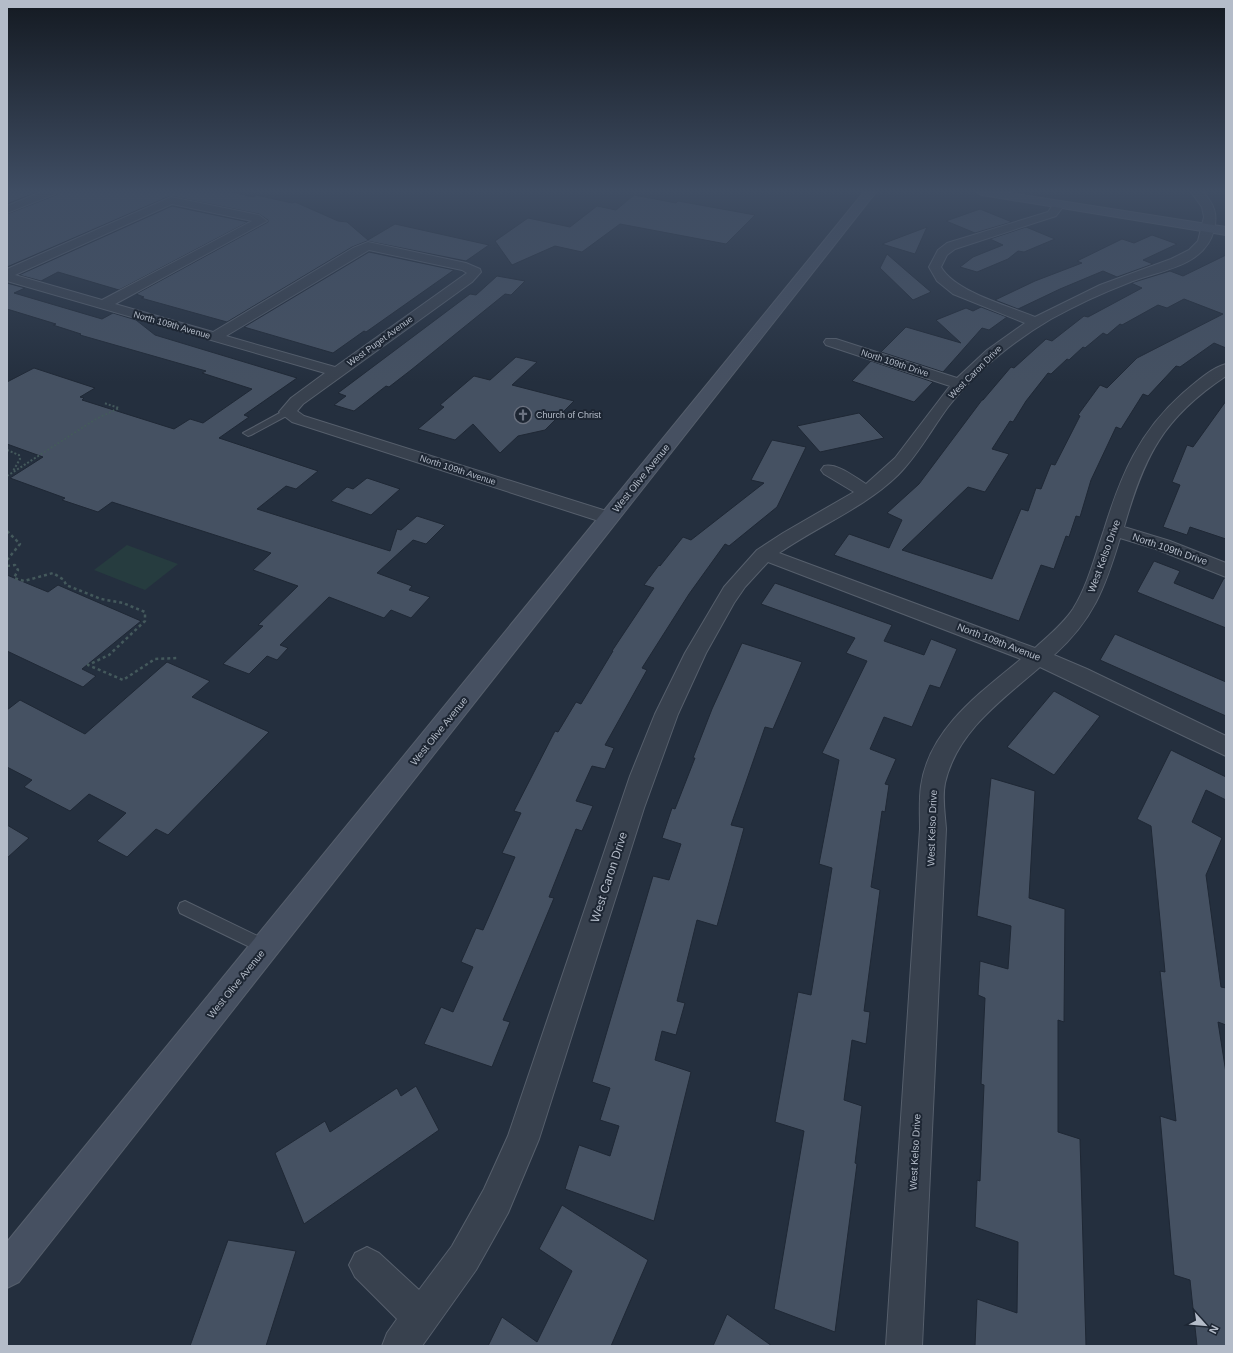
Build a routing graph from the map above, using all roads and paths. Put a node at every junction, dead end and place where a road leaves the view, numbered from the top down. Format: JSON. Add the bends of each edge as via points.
{"nodes":[{"id":1,"x":50,"y":255,"type":"edge"},
{"id":2,"x":197,"y":255,"type":"edge"},
{"id":3,"x":350,"y":255,"type":"edge"},
{"id":4,"x":411,"y":255,"type":"edge"},
{"id":5,"x":819,"y":255,"type":"edge"},
{"id":6,"x":941,"y":255,"type":"edge"},
{"id":7,"x":1190,"y":255,"type":"edge"},
{"id":8,"x":7,"y":275,"type":"edge"},
{"id":9,"x":103,"y":305,"type":"junction"},
{"id":10,"x":1035,"y":322,"type":"junction"},
{"id":11,"x":214,"y":337,"type":"junction"},
{"id":12,"x":831,"y":342,"type":"dead end"},
{"id":13,"x":1226,"y":369,"type":"edge"},
{"id":14,"x":337,"y":372,"type":"junction"},
{"id":15,"x":960,"y":384,"type":"junction"},
{"id":16,"x":104,"y":404,"type":"dead end"},
{"id":17,"x":287,"y":412,"type":"junction"},
{"id":18,"x":248,"y":433,"type":"dead end"},
{"id":19,"x":7,"y":450,"type":"edge"},
{"id":20,"x":830,"y":470,"type":"dead end"},
{"id":21,"x":13,"y":471,"type":"junction"},
{"id":22,"x":7,"y":476,"type":"edge"},
{"id":23,"x":867,"y":492,"type":"junction"},
{"id":24,"x":609,"y":518,"type":"junction"},
{"id":25,"x":1113,"y":530,"type":"junction"},
{"id":26,"x":7,"y":531,"type":"edge"},
{"id":27,"x":764,"y":554,"type":"junction"},
{"id":28,"x":7,"y":560,"type":"edge"},
{"id":29,"x":7,"y":566,"type":"edge"},
{"id":30,"x":1226,"y":570,"type":"edge"},
{"id":31,"x":1038,"y":657,"type":"junction"},
{"id":32,"x":177,"y":658,"type":"dead end"},
{"id":33,"x":1226,"y":747,"type":"edge"},
{"id":34,"x":185,"y":908,"type":"dead end"},
{"id":35,"x":265,"y":947,"type":"junction"},
{"id":36,"x":367,"y":1265,"type":"dead end"},
{"id":37,"x":7,"y":1270,"type":"edge"},
{"id":38,"x":421,"y":1317,"type":"junction"},
{"id":39,"x":400,"y":1346,"type":"edge"},
{"id":40,"x":904,"y":1346,"type":"edge"}],
"edges":[{"from":1,"to":8,"type":"street"},
{"from":2,"to":9,"type":"street"},
{"from":3,"to":11,"type":"street","name":"West Puget Avenue"},
{"from":4,"to":14,"type":"street","name":"West Puget Avenue","via":[[466,267],[475,272]]},
{"from":5,"to":24,"type":"main road","name":"West Olive Avenue"},
{"from":6,"to":10,"type":"street","via":[[935,267],[958,291]]},
{"from":7,"to":10,"type":"street","name":"West Caron Drive","via":[[1100,290]]},
{"from":8,"to":9,"type":"street","name":"North 109th Avenue"},
{"from":9,"to":11,"type":"street","name":"North 109th Avenue"},
{"from":10,"to":15,"type":"street","name":"West Caron Drive","via":[[999,347]]},
{"from":11,"to":14,"type":"street","name":"North 109th Avenue"},
{"from":12,"to":15,"type":"street","name":"North 109th Drive"},
{"from":13,"to":25,"type":"street","name":"West Kelso Drive","via":[[1187,398],[1166,419],[1147,444]]},
{"from":14,"to":17,"type":"street","name":"West Puget Avenue","via":[[297,401]]},
{"from":15,"to":23,"type":"street","name":"West Caron Drive","via":[[906,457],[886,478]]},
{"from":16,"to":21,"type":"path","via":[[119,408],[96,419]]},
{"from":17,"to":18,"type":"lane"},
{"from":17,"to":24,"type":"street","name":"North 109th Avenue","via":[[298,419]]},
{"from":19,"to":21,"type":"path","via":[[19,455],[20,459]]},
{"from":20,"to":23,"type":"street"},
{"from":21,"to":22,"type":"path"},
{"from":23,"to":27,"type":"street","name":"West Caron Drive","via":[[784,538]]},
{"from":24,"to":35,"type":"main road","name":"West Olive Avenue"},
{"from":25,"to":30,"type":"street","name":"North 109th Drive","via":[[1163,545]]},
{"from":25,"to":31,"type":"street","name":"West Kelso Drive","via":[[1096,583],[1082,612],[1063,635]]},
{"from":26,"to":28,"type":"path","via":[[20,544]]},
{"from":27,"to":31,"type":"street","name":"North 109th Avenue"},
{"from":27,"to":38,"type":"street","name":"West Caron Drive","via":[[739,580],[721,608],[672,701],[622,835],[523,1138],[496,1202],[464,1258]]},
{"from":29,"to":32,"type":"path","via":[[15,565],[18,570],[14,578],[24,581],[53,573],[64,580],[66,585],[145,612],[144,621],[109,656],[88,665],[123,680],[155,659]]},
{"from":31,"to":33,"type":"street","name":"North 109th Avenue"},
{"from":31,"to":40,"type":"street","name":"West Kelso Drive","via":[[984,701],[959,727],[941,757],[933,785],[933,829]]},
{"from":34,"to":35,"type":"lane"},
{"from":35,"to":37,"type":"main road","name":"West Olive Avenue"},
{"from":36,"to":38,"type":"street"},
{"from":38,"to":39,"type":"street","name":"West Caron Drive"}]}
